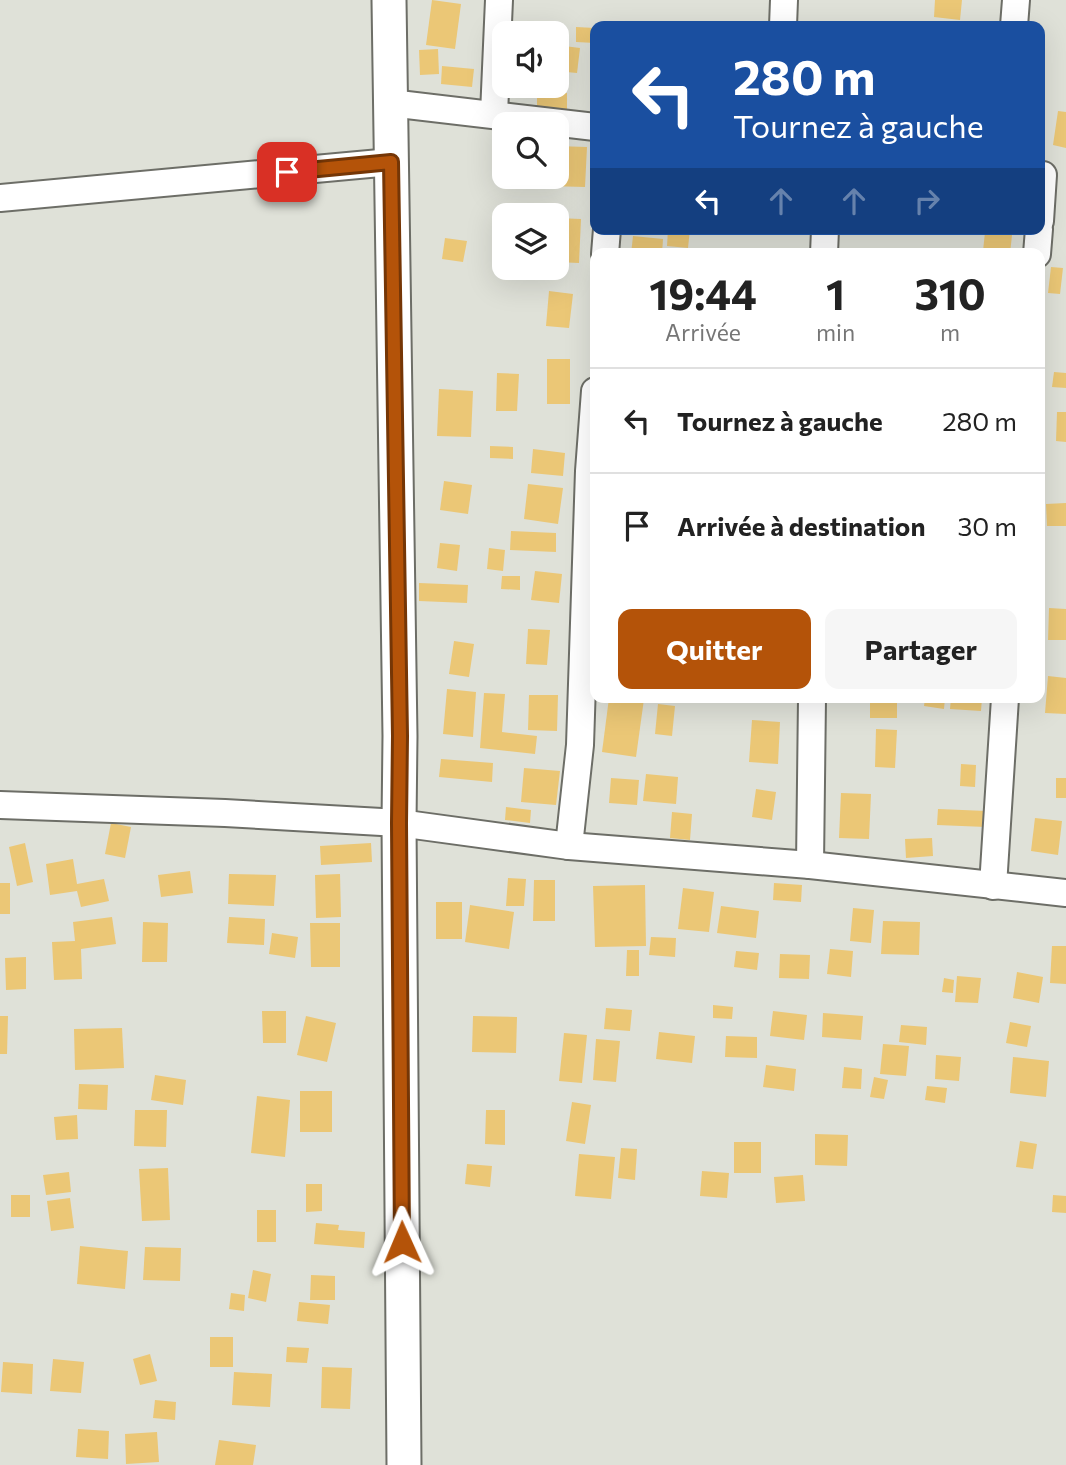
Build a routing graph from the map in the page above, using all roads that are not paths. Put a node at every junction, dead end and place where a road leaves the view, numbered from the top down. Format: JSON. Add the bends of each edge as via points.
{"nodes":[{"id":1,"x":389,"y":0,"type":"edge"},
{"id":2,"x":499,"y":0,"type":"edge"},
{"id":3,"x":784,"y":0,"type":"edge"},
{"id":4,"x":1016,"y":0,"type":"edge"},
{"id":5,"x":783,"y":21,"type":"edge"},
{"id":6,"x":1014,"y":21,"type":"edge"},
{"id":7,"x":390,"y":103,"type":"junction"},
{"id":8,"x":494,"y":112,"type":"edge"},
{"id":9,"x":492,"y":114,"type":"edge"},
{"id":10,"x":569,"y":124,"type":"edge"},
{"id":11,"x":590,"y":126,"type":"edge"},
{"id":12,"x":391,"y":162,"type":"junction"},
{"id":13,"x":1050,"y":176,"type":"edge"},
{"id":14,"x":0,"y":198,"type":"edge"},
{"id":15,"x":1045,"y":198,"type":"edge"},
{"id":16,"x":590,"y":458,"type":"edge"},
{"id":17,"x":812,"y":703,"type":"edge"},
{"id":18,"x":1005,"y":703,"type":"edge"},
{"id":19,"x":0,"y":805,"type":"edge"},
{"id":20,"x":399,"y":823,"type":"junction"},
{"id":21,"x":569,"y":846,"type":"junction"},
{"id":22,"x":810,"y":865,"type":"junction"},
{"id":23,"x":993,"y":886,"type":"junction"},
{"id":24,"x":1066,"y":893,"type":"edge"},
{"id":25,"x":404,"y":1465,"type":"edge"}],
"edges":[{"from":1,"to":7,"type":"street"},
{"from":2,"to":8,"type":"street"},
{"from":3,"to":5,"type":"street"},
{"from":4,"to":6,"type":"street"},
{"from":7,"to":9,"type":"street"},
{"from":7,"to":12,"type":"street"},
{"from":10,"to":11,"type":"street"},
{"from":12,"to":14,"type":"street"},
{"from":12,"to":20,"type":"street"},
{"from":13,"to":15,"type":"street"},
{"from":16,"to":21,"type":"street","via":[[580,745]]},
{"from":17,"to":22,"type":"street"},
{"from":18,"to":23,"type":"street"},
{"from":19,"to":20,"type":"street"},
{"from":20,"to":21,"type":"street"},
{"from":20,"to":25,"type":"street"},
{"from":21,"to":22,"type":"street"},
{"from":22,"to":23,"type":"street"},
{"from":23,"to":24,"type":"street"}]}
